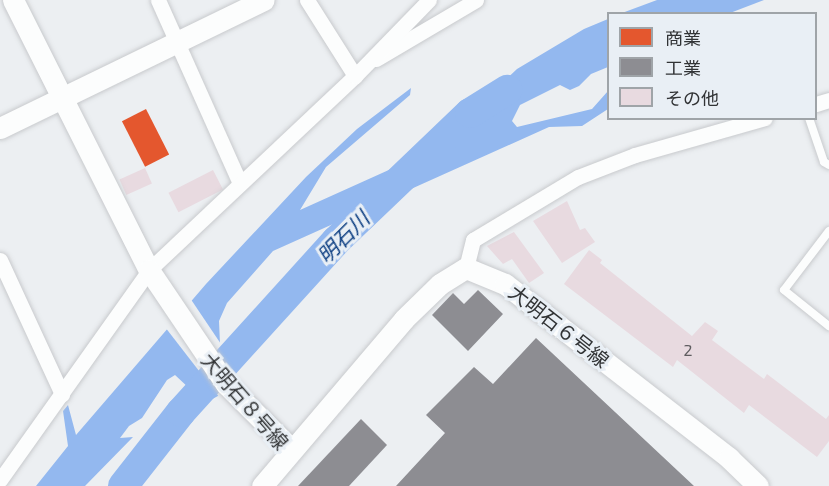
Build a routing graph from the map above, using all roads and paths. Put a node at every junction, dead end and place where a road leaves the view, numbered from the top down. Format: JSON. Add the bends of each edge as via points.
{"nodes":[{"id":1,"x":13,"y":0,"type":"edge"},
{"id":2,"x":158,"y":0,"type":"edge"},
{"id":3,"x":264,"y":0,"type":"edge"},
{"id":4,"x":307,"y":0,"type":"edge"},
{"id":5,"x":429,"y":0,"type":"edge"},
{"id":6,"x":476,"y":0,"type":"edge"},
{"id":7,"x":178,"y":43,"type":"junction"},
{"id":8,"x":368,"y":62,"type":"junction"},
{"id":9,"x":355,"y":76,"type":"junction"},
{"id":10,"x":61,"y":99,"type":"junction"},
{"id":11,"x":758,"y":120,"type":"edge"},
{"id":12,"x":810,"y":120,"type":"edge"},
{"id":13,"x":0,"y":128,"type":"edge"},
{"id":14,"x":827,"y":161,"type":"edge"},
{"id":15,"x":239,"y":181,"type":"junction"},
{"id":16,"x":829,"y":231,"type":"edge"},
{"id":17,"x":0,"y":260,"type":"edge"},
{"id":18,"x":466,"y":268,"type":"junction"},
{"id":19,"x":153,"y":276,"type":"junction"},
{"id":20,"x":829,"y":326,"type":"edge"},
{"id":21,"x":62,"y":394,"type":"junction"},
{"id":22,"x":286,"y":443,"type":"junction"},
{"id":23,"x":0,"y":480,"type":"edge"},
{"id":24,"x":262,"y":486,"type":"edge"},
{"id":25,"x":758,"y":486,"type":"edge"}],
"edges":[{"from":1,"to":10,"type":"street","name":"大明石８号線"},
{"from":2,"to":7,"type":"street"},
{"from":3,"to":7,"type":"street"},
{"from":4,"to":9,"type":"street"},
{"from":5,"to":8,"type":"street"},
{"from":6,"to":8,"type":"street","via":[[390,54]]},
{"from":7,"to":10,"type":"street"},
{"from":7,"to":15,"type":"street"},
{"from":8,"to":9,"type":"street"},
{"from":9,"to":15,"type":"street"},
{"from":10,"to":13,"type":"street"},
{"from":10,"to":19,"type":"street","name":"大明石８号線"},
{"from":11,"to":18,"type":"street","via":[[635,155],[578,177],[473,240]]},
{"from":12,"to":14,"type":"lane"},
{"from":15,"to":19,"type":"street"},
{"from":16,"to":20,"type":"lane","via":[[784,290]]},
{"from":17,"to":21,"type":"street"},
{"from":18,"to":22,"type":"street","via":[[440,284]]},
{"from":18,"to":25,"type":"street","name":"大明石６号線","via":[[505,284],[729,458]]},
{"from":19,"to":21,"type":"street"},
{"from":19,"to":22,"type":"street","name":"大明石８号線","via":[[226,384]]},
{"from":21,"to":23,"type":"street"},
{"from":22,"to":24,"type":"street","name":"大明石８号線"}]}
